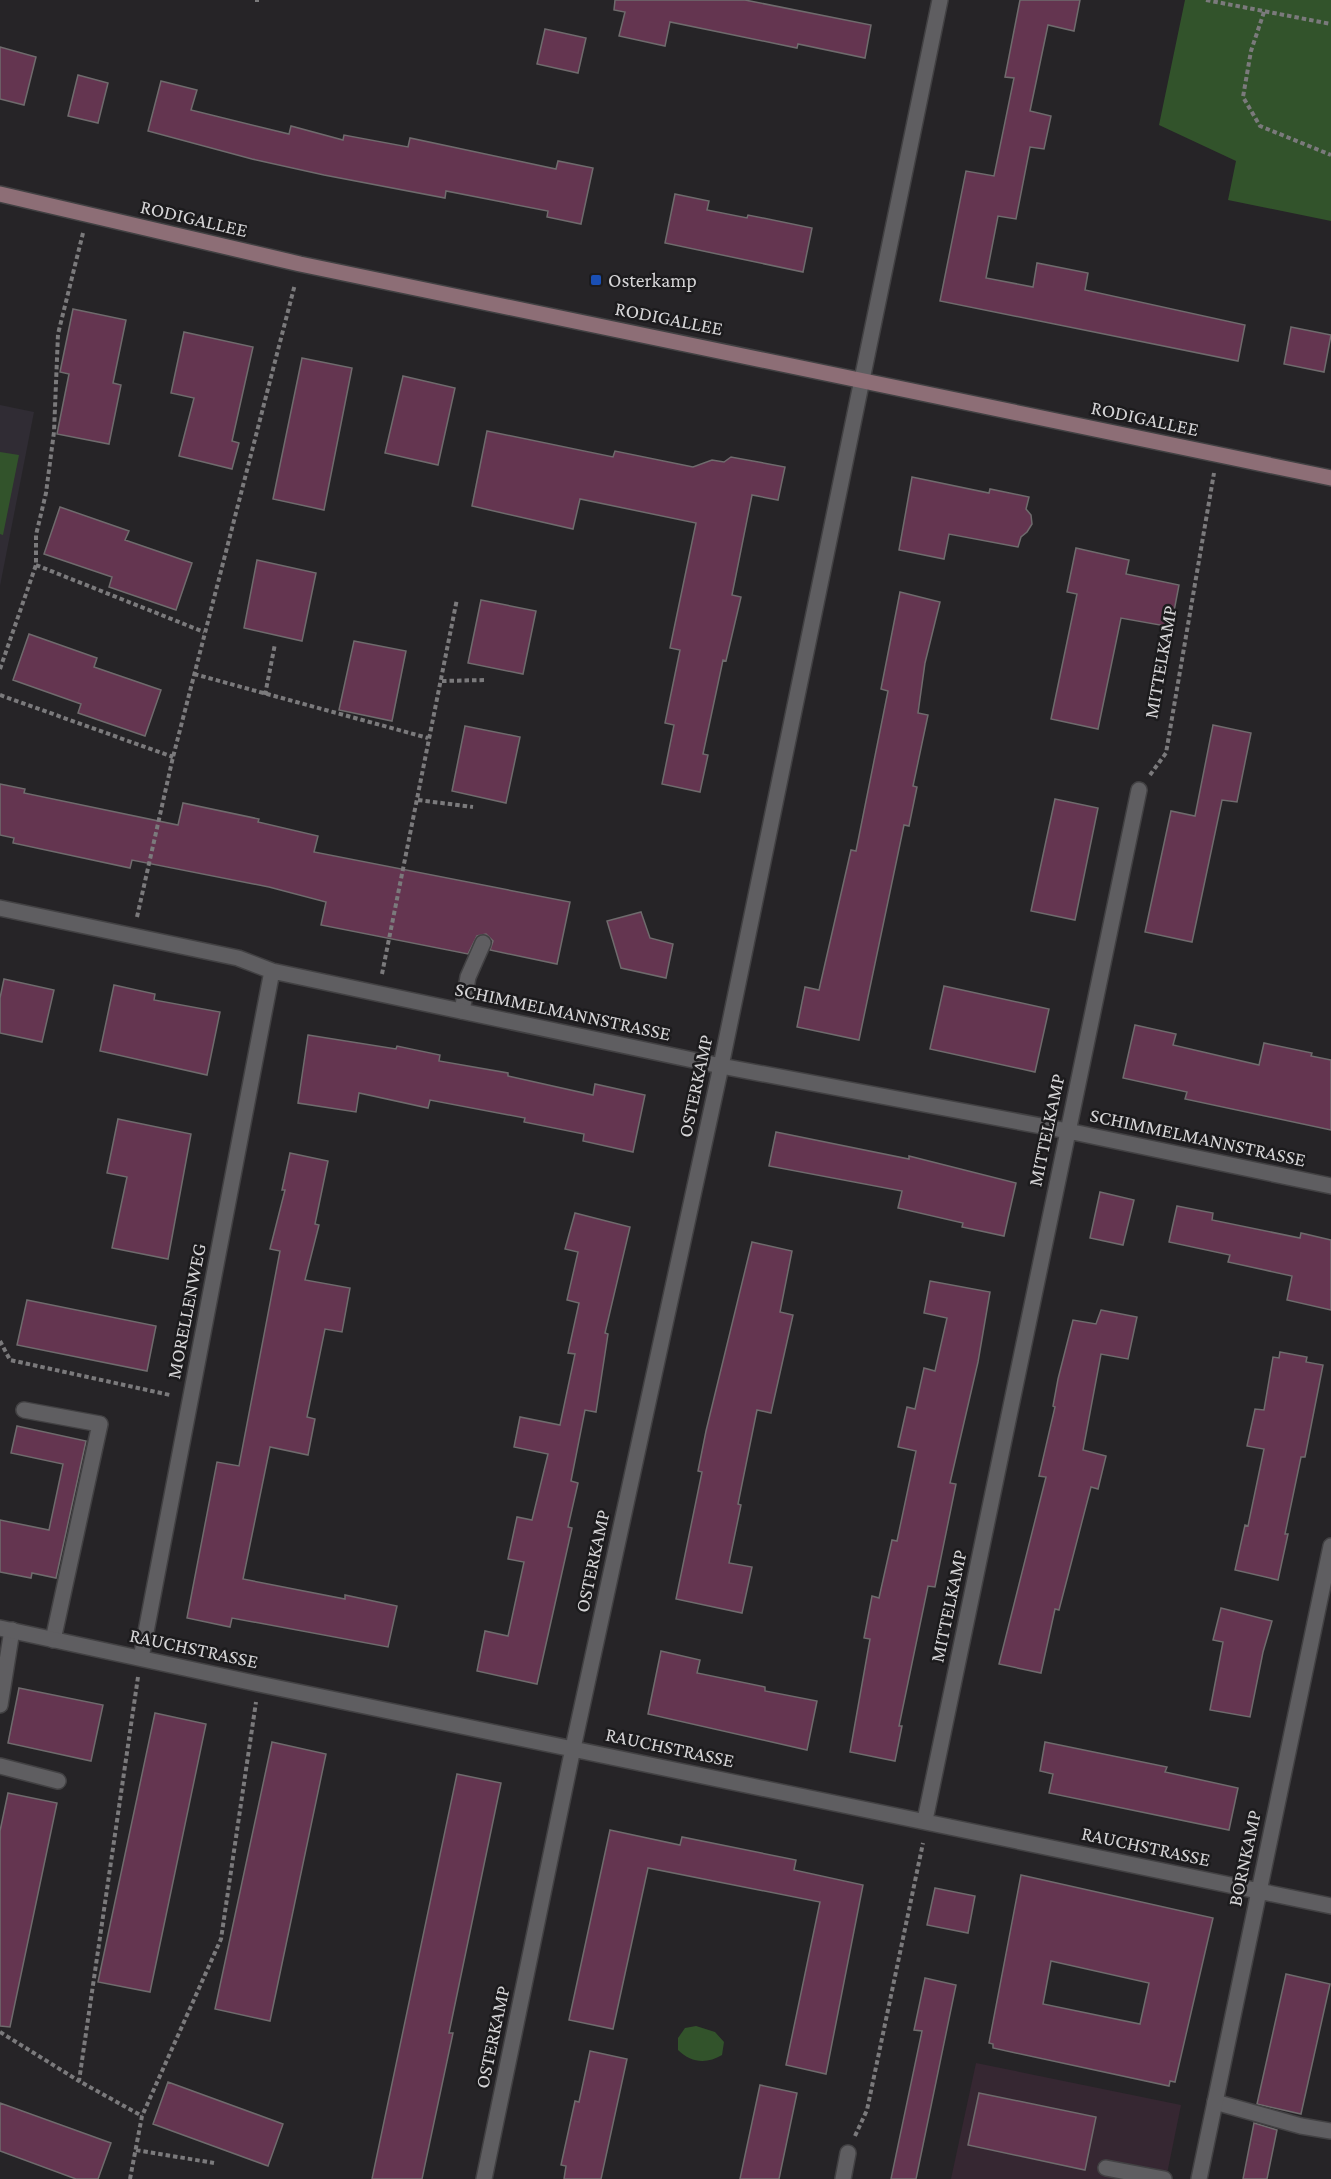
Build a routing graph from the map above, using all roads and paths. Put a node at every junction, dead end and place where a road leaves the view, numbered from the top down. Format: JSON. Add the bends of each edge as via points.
{"nodes":[{"id":1,"x":940,"y":0,"type":"edge"},
{"id":2,"x":1206,"y":0,"type":"edge"},
{"id":3,"x":1264,"y":12,"type":"junction"},
{"id":4,"x":1331,"y":24,"type":"edge"},
{"id":5,"x":1331,"y":155,"type":"edge"},
{"id":6,"x":0,"y":194,"type":"edge"},
{"id":7,"x":87,"y":215,"type":"junction"},
{"id":8,"x":300,"y":264,"type":"junction"},
{"id":9,"x":861,"y":380,"type":"junction"},
{"id":10,"x":1218,"y":455,"type":"junction"},
{"id":11,"x":1331,"y":478,"type":"edge"},
{"id":12,"x":36,"y":565,"type":"junction"},
{"id":13,"x":457,"y":599,"type":"dead end"},
{"id":14,"x":204,"y":632,"type":"junction"},
{"id":15,"x":274,"y":644,"type":"dead end"},
{"id":16,"x":0,"y":669,"type":"edge"},
{"id":17,"x":194,"y":674,"type":"junction"},
{"id":18,"x":485,"y":680,"type":"dead end"},
{"id":19,"x":442,"y":681,"type":"junction"},
{"id":20,"x":265,"y":694,"type":"junction"},
{"id":21,"x":0,"y":695,"type":"edge"},
{"id":22,"x":428,"y":738,"type":"junction"},
{"id":23,"x":172,"y":757,"type":"junction"},
{"id":24,"x":1140,"y":790,"type":"joint"},
{"id":25,"x":418,"y":800,"type":"junction"},
{"id":26,"x":473,"y":807,"type":"dead end"},
{"id":27,"x":0,"y":909,"type":"edge"},
{"id":28,"x":133,"y":935,"type":"junction"},
{"id":29,"x":483,"y":943,"type":"dead end"},
{"id":30,"x":272,"y":971,"type":"junction"},
{"id":31,"x":378,"y":993,"type":"junction"},
{"id":32,"x":462,"y":1011,"type":"junction"},
{"id":33,"x":721,"y":1066,"type":"junction"},
{"id":34,"x":1068,"y":1131,"type":"junction"},
{"id":35,"x":1331,"y":1186,"type":"edge"},
{"id":36,"x":0,"y":1341,"type":"edge"},
{"id":37,"x":190,"y":1400,"type":"junction"},
{"id":38,"x":24,"y":1410,"type":"dead end"},
{"id":39,"x":1331,"y":1546,"type":"edge"},
{"id":40,"x":6,"y":1629,"type":"edge"},
{"id":41,"x":53,"y":1640,"type":"junction"},
{"id":42,"x":141,"y":1658,"type":"junction"},
{"id":43,"x":259,"y":1684,"type":"junction"},
{"id":44,"x":0,"y":1705,"type":"edge"},
{"id":45,"x":573,"y":1748,"type":"junction"},
{"id":46,"x":0,"y":1766,"type":"edge"},
{"id":47,"x":58,"y":1780,"type":"dead end"},
{"id":48,"x":925,"y":1820,"type":"junction"},
{"id":49,"x":924,"y":1843,"type":"dead end"},
{"id":50,"x":1258,"y":1891,"type":"junction"},
{"id":51,"x":1331,"y":1906,"type":"edge"},
{"id":52,"x":0,"y":2032,"type":"edge"},
{"id":53,"x":79,"y":2081,"type":"junction"},
{"id":54,"x":1215,"y":2102,"type":"junction"},
{"id":55,"x":142,"y":2116,"type":"junction"},
{"id":56,"x":1331,"y":2131,"type":"edge"},
{"id":57,"x":136,"y":2150,"type":"junction"},
{"id":58,"x":848,"y":2153,"type":"joint"},
{"id":59,"x":214,"y":2163,"type":"dead end"},
{"id":60,"x":1106,"y":2168,"type":"dead end"},
{"id":61,"x":130,"y":2179,"type":"edge"},
{"id":62,"x":484,"y":2179,"type":"edge"},
{"id":63,"x":843,"y":2179,"type":"edge"},
{"id":64,"x":1164,"y":2179,"type":"edge"},
{"id":65,"x":1199,"y":2179,"type":"edge"}],
"edges":[{"from":1,"to":9,"type":"street","name":"OSTERKAMP"},
{"from":2,"to":3,"type":"path"},
{"from":3,"to":4,"type":"path"},
{"from":3,"to":5,"type":"path","via":[[1251,51],[1243,97],[1260,126]]},
{"from":6,"to":7,"type":"main road","name":"RODIGALLEE"},
{"from":7,"to":8,"type":"main road","name":"RODIGALLEE"},
{"from":7,"to":12,"type":"path","via":[[58,334],[54,432],[36,535]]},
{"from":8,"to":9,"type":"main road","name":"RODIGALLEE"},
{"from":8,"to":14,"type":"path"},
{"from":9,"to":10,"type":"main road","name":"RODIGALLEE"},
{"from":9,"to":33,"type":"street","name":"OSTERKAMP"},
{"from":10,"to":11,"type":"main road","name":"RODIGALLEE"},
{"from":10,"to":24,"type":"path","name":"MITTELKAMP","via":[[1166,753]]},
{"from":12,"to":14,"type":"path"},
{"from":12,"to":16,"type":"path"},
{"from":13,"to":19,"type":"path"},
{"from":14,"to":17,"type":"path"},
{"from":15,"to":20,"type":"path"},
{"from":17,"to":20,"type":"path"},
{"from":17,"to":23,"type":"path"},
{"from":18,"to":19,"type":"path"},
{"from":19,"to":22,"type":"path"},
{"from":20,"to":22,"type":"path"},
{"from":21,"to":23,"type":"path"},
{"from":22,"to":25,"type":"path"},
{"from":23,"to":28,"type":"path"},
{"from":24,"to":34,"type":"street","name":"MITTELKAMP"},
{"from":25,"to":26,"type":"path"},
{"from":25,"to":31,"type":"path"},
{"from":27,"to":28,"type":"street","name":"SCHIMMELMANNSTRASSE"},
{"from":28,"to":30,"type":"street","name":"SCHIMMELMANNSTRASSE","via":[[238,958]]},
{"from":29,"to":32,"type":"street","via":[[468,977]]},
{"from":30,"to":31,"type":"street","name":"SCHIMMELMANNSTRASSE"},
{"from":30,"to":37,"type":"street","name":"MORELLENWEG"},
{"from":31,"to":32,"type":"street","name":"SCHIMMELMANNSTRASSE"},
{"from":32,"to":33,"type":"street","name":"SCHIMMELMANNSTRASSE"},
{"from":33,"to":34,"type":"street","name":"SCHIMMELMANNSTRASSE"},
{"from":33,"to":45,"type":"street","name":"OSTERKAMP"},
{"from":34,"to":35,"type":"street","name":"SCHIMMELMANNSTRASSE"},
{"from":34,"to":48,"type":"street","name":"MITTELKAMP"},
{"from":36,"to":37,"type":"path","via":[[10,1360]]},
{"from":37,"to":42,"type":"street","name":"MORELLENWEG"},
{"from":38,"to":41,"type":"street","via":[[100,1424]]},
{"from":39,"to":50,"type":"street","name":"BORNKAMP"},
{"from":40,"to":41,"type":"street","name":"RAUCHSTRASSE"},
{"from":40,"to":44,"type":"street"},
{"from":41,"to":42,"type":"street","name":"RAUCHSTRASSE"},
{"from":42,"to":43,"type":"street","name":"RAUCHSTRASSE"},
{"from":42,"to":53,"type":"path"},
{"from":43,"to":45,"type":"street","name":"RAUCHSTRASSE"},
{"from":43,"to":55,"type":"path","via":[[221,1939]]},
{"from":45,"to":48,"type":"street","name":"RAUCHSTRASSE"},
{"from":45,"to":62,"type":"street","name":"OSTERKAMP"},
{"from":46,"to":47,"type":"street"},
{"from":48,"to":50,"type":"street","name":"RAUCHSTRASSE"},
{"from":49,"to":58,"type":"path","via":[[867,2110]]},
{"from":50,"to":51,"type":"street","name":"RAUCHSTRASSE"},
{"from":50,"to":54,"type":"street","name":"BORNKAMP"},
{"from":52,"to":53,"type":"path"},
{"from":53,"to":55,"type":"path"},
{"from":54,"to":56,"type":"street"},
{"from":54,"to":65,"type":"street","name":"BORNKAMP"},
{"from":55,"to":57,"type":"path"},
{"from":57,"to":59,"type":"path"},
{"from":57,"to":61,"type":"path"},
{"from":58,"to":63,"type":"street"},
{"from":60,"to":64,"type":"street"}]}
